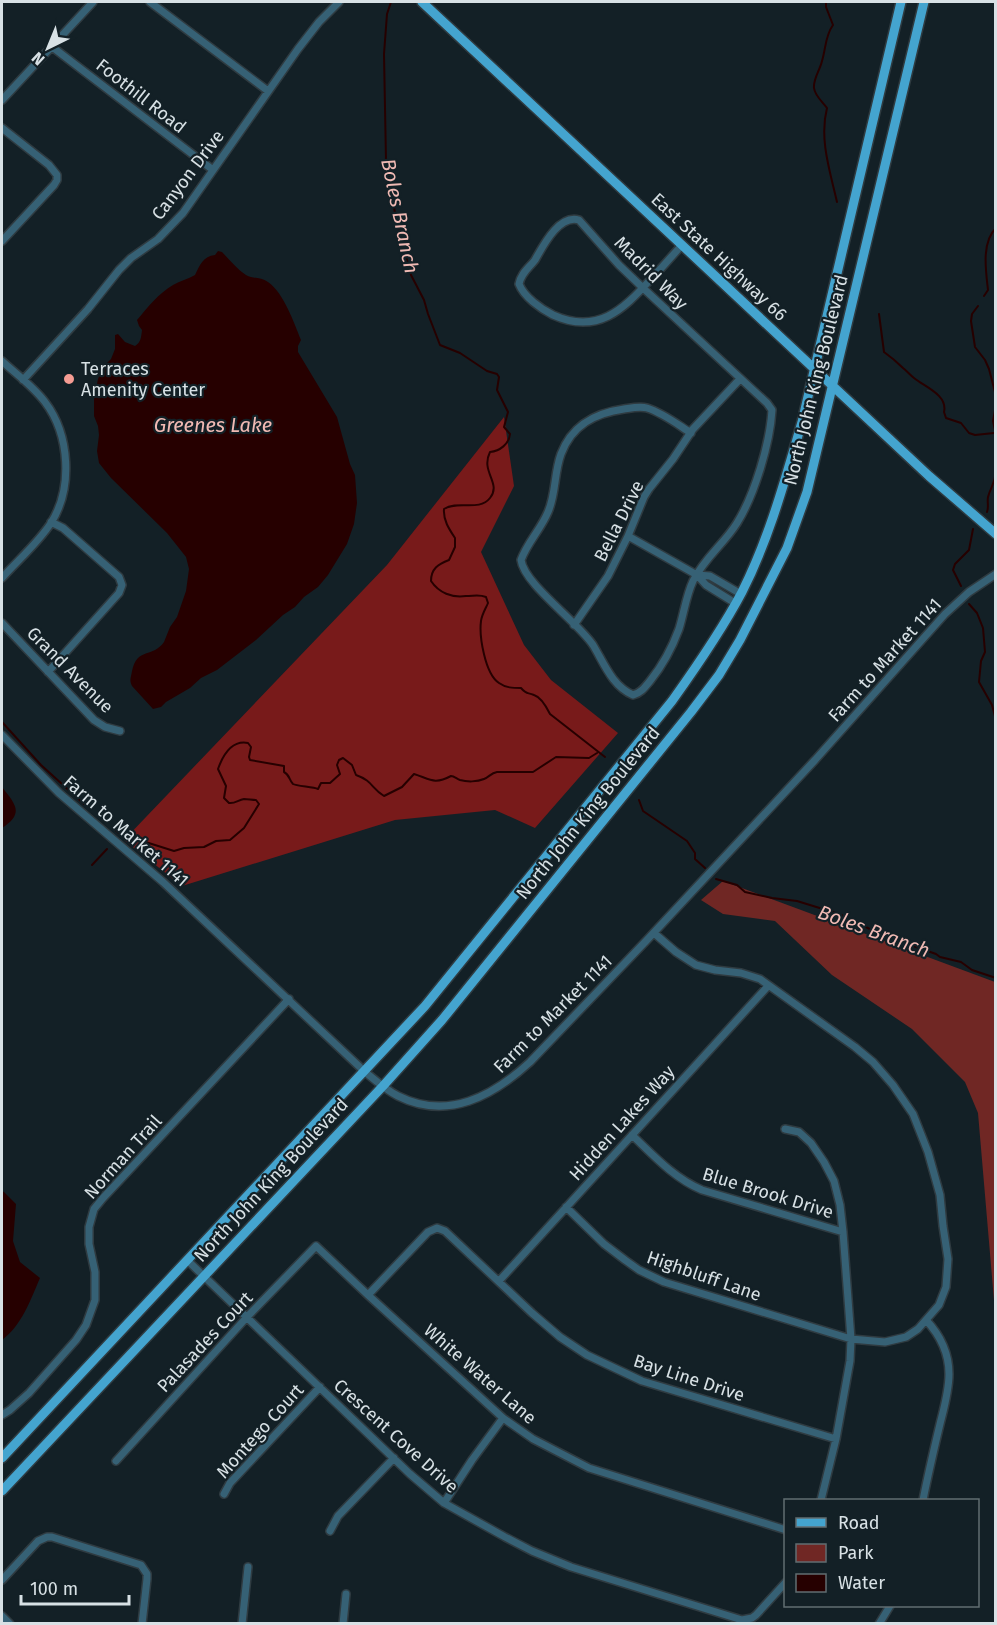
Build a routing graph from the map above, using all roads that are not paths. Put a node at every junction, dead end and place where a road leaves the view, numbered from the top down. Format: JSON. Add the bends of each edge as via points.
{"nodes":[{"id":1,"x":93,"y":2,"type":"edge"},
{"id":2,"x":150,"y":2,"type":"edge"},
{"id":3,"x":339,"y":2,"type":"edge"},
{"id":4,"x":422,"y":2,"type":"edge"},
{"id":5,"x":901,"y":2,"type":"edge"},
{"id":6,"x":924,"y":2,"type":"edge"},
{"id":7,"x":51,"y":46,"type":"junction"},
{"id":8,"x":268,"y":91,"type":"junction"},
{"id":9,"x":2,"y":100,"type":"edge"},
{"id":10,"x":2,"y":128,"type":"edge"},
{"id":11,"x":213,"y":170,"type":"junction"},
{"id":12,"x":2,"y":241,"type":"edge"},
{"id":13,"x":682,"y":245,"type":"junction"},
{"id":14,"x":643,"y":288,"type":"junction"},
{"id":15,"x":2,"y":361,"type":"edge"},
{"id":16,"x":813,"y":368,"type":"junction"},
{"id":17,"x":740,"y":379,"type":"junction"},
{"id":18,"x":23,"y":380,"type":"junction"},
{"id":19,"x":832,"y":386,"type":"junction"},
{"id":20,"x":691,"y":433,"type":"junction"},
{"id":21,"x":51,"y":522,"type":"junction"},
{"id":22,"x":996,"y":534,"type":"edge"},
{"id":23,"x":628,"y":536,"type":"junction"},
{"id":24,"x":996,"y":574,"type":"edge"},
{"id":25,"x":697,"y":575,"type":"junction"},
{"id":26,"x":2,"y":578,"type":"edge"},
{"id":27,"x":738,"y":598,"type":"junction"},
{"id":28,"x":757,"y":608,"type":"junction"},
{"id":29,"x":2,"y":623,"type":"edge"},
{"id":30,"x":574,"y":625,"type":"junction"},
{"id":31,"x":48,"y":672,"type":"junction"},
{"id":32,"x":120,"y":731,"type":"dead end"},
{"id":33,"x":2,"y":735,"type":"edge"},
{"id":34,"x":576,"y":821,"type":"junction"},
{"id":35,"x":591,"y":835,"type":"junction"},
{"id":36,"x":654,"y":933,"type":"junction"},
{"id":37,"x":768,"y":986,"type":"junction"},
{"id":38,"x":289,"y":999,"type":"junction"},
{"id":39,"x":364,"y":1071,"type":"junction"},
{"id":40,"x":383,"y":1086,"type":"junction"},
{"id":41,"x":785,"y":1129,"type":"dead end"},
{"id":42,"x":632,"y":1135,"type":"junction"},
{"id":43,"x":566,"y":1207,"type":"junction"},
{"id":44,"x":843,"y":1232,"type":"junction"},
{"id":45,"x":316,"y":1246,"type":"joint"},
{"id":46,"x":187,"y":1260,"type":"junction"},
{"id":47,"x":203,"y":1275,"type":"junction"},
{"id":48,"x":498,"y":1281,"type":"junction"},
{"id":49,"x":368,"y":1295,"type":"junction"},
{"id":50,"x":247,"y":1317,"type":"junction"},
{"id":51,"x":927,"y":1320,"type":"junction"},
{"id":52,"x":851,"y":1339,"type":"junction"},
{"id":53,"x":320,"y":1387,"type":"junction"},
{"id":54,"x":2,"y":1415,"type":"edge"},
{"id":55,"x":503,"y":1418,"type":"junction"},
{"id":56,"x":836,"y":1439,"type":"junction"},
{"id":57,"x":2,"y":1458,"type":"edge"},
{"id":58,"x":394,"y":1458,"type":"junction"},
{"id":59,"x":116,"y":1461,"type":"dead end"},
{"id":60,"x":2,"y":1491,"type":"edge"},
{"id":61,"x":224,"y":1494,"type":"dead end"},
{"id":62,"x":821,"y":1499,"type":"edge"},
{"id":63,"x":923,"y":1499,"type":"edge"},
{"id":64,"x":444,"y":1503,"type":"junction"},
{"id":65,"x":784,"y":1529,"type":"edge"},
{"id":66,"x":330,"y":1531,"type":"dead end"},
{"id":67,"x":248,"y":1567,"type":"dead end"},
{"id":68,"x":2,"y":1580,"type":"edge"},
{"id":69,"x":784,"y":1584,"type":"edge"},
{"id":70,"x":346,"y":1594,"type":"dead end"},
{"id":71,"x":889,"y":1607,"type":"edge"},
{"id":72,"x":2,"y":1616,"type":"edge"},
{"id":73,"x":10,"y":1623,"type":"edge"},
{"id":74,"x":142,"y":1623,"type":"edge"},
{"id":75,"x":242,"y":1623,"type":"edge"},
{"id":76,"x":343,"y":1623,"type":"edge"},
{"id":77,"x":879,"y":1623,"type":"edge"}],
"edges":[{"from":1,"to":7,"type":"street"},
{"from":2,"to":8,"type":"street"},
{"from":3,"to":8,"type":"street","name":"Canyon Drive","via":[[303,42]]},
{"from":4,"to":13,"type":"main road","name":"East State Highway 66"},
{"from":5,"to":16,"type":"main road","name":"North John King Boulevard"},
{"from":6,"to":19,"type":"main road","name":"North John King Boulevard"},
{"from":7,"to":9,"type":"street"},
{"from":7,"to":11,"type":"street","name":"Foothill Road"},
{"from":8,"to":11,"type":"street","name":"Canyon Drive"},
{"from":10,"to":12,"type":"street","via":[[57,175],[54,185]]},
{"from":11,"to":18,"type":"street","name":"Canyon Drive","via":[[173,225],[119,270]]},
{"from":13,"to":14,"type":"street"},
{"from":13,"to":16,"type":"main road","name":"East State Highway 66"},
{"from":14,"to":14,"type":"street","name":"Madrid Way","via":[[576,218],[566,221],[549,236],[519,284],[547,312],[576,322],[613,315]]},
{"from":14,"to":17,"type":"street","name":"Madrid Way"},
{"from":15,"to":18,"type":"street"},
{"from":16,"to":19,"type":"main road","name":"East State Highway 66"},
{"from":16,"to":27,"type":"main road","name":"North John King Boulevard","via":[[782,489]]},
{"from":17,"to":20,"type":"street","name":"Bella Drive"},
{"from":17,"to":25,"type":"street","name":"Madrid Way","via":[[772,410],[772,420],[748,501],[737,524]]},
{"from":18,"to":21,"type":"street","via":[[54,416],[65,452],[64,488]]},
{"from":19,"to":22,"type":"main road","name":"East State Highway 66"},
{"from":19,"to":28,"type":"main road","name":"North John King Boulevard","via":[[807,492],[787,548]]},
{"from":20,"to":23,"type":"street","name":"Bella Drive","via":[[644,497]]},
{"from":20,"to":30,"type":"street","via":[[645,408],[607,411],[585,422],[570,436],[558,465],[548,512],[521,560],[528,575]]},
{"from":21,"to":26,"type":"street"},
{"from":21,"to":31,"type":"street","via":[[119,577],[122,585]]},
{"from":23,"to":25,"type":"street"},
{"from":23,"to":30,"type":"street","name":"Bella Drive","via":[[608,576]]},
{"from":24,"to":36,"type":"street","name":"Farm to Market 1141","via":[[945,614]]},
{"from":25,"to":27,"type":"street","via":[[710,576]]},
{"from":25,"to":30,"type":"street","via":[[670,651],[642,691],[633,695],[613,679],[591,642]]},
{"from":27,"to":28,"type":"main road"},
{"from":27,"to":34,"type":"main road","name":"North John King Boulevard","via":[[672,701]]},
{"from":28,"to":35,"type":"main road","name":"North John King Boulevard","via":[[719,675]]},
{"from":29,"to":31,"type":"street","name":"Grand Avenue"},
{"from":31,"to":32,"type":"street","name":"Grand Avenue","via":[[94,720]]},
{"from":33,"to":38,"type":"street","name":"Farm to Market 1141","via":[[59,793],[163,882]]},
{"from":34,"to":35,"type":"main road"},
{"from":34,"to":39,"type":"main road","name":"North John King Boulevard","via":[[425,1006]]},
{"from":35,"to":40,"type":"main road","name":"North John King Boulevard","via":[[442,1020]]},
{"from":36,"to":37,"type":"street","via":[[696,965],[741,973]]},
{"from":36,"to":40,"type":"street","name":"Farm to Market 1141","via":[[530,1062],[490,1093],[456,1105],[432,1105],[413,1102]]},
{"from":37,"to":42,"type":"street","name":"Hidden Lakes Way"},
{"from":37,"to":51,"type":"street","via":[[873,1062],[913,1114],[940,1195],[948,1259],[946,1287]]},
{"from":38,"to":39,"type":"street","name":"Farm to Market 1141"},
{"from":38,"to":54,"type":"street","name":"Norman Trail","via":[[94,1209],[89,1244],[95,1272],[94,1300],[86,1325],[29,1393]]},
{"from":39,"to":40,"type":"street","name":"Farm to Market 1141"},
{"from":39,"to":46,"type":"main road","name":"North John King Boulevard"},
{"from":40,"to":47,"type":"main road","name":"North John King Boulevard"},
{"from":41,"to":44,"type":"street","via":[[799,1132],[824,1162],[834,1181]]},
{"from":42,"to":43,"type":"street","name":"Hidden Lakes Way"},
{"from":42,"to":44,"type":"street","name":"Blue Brook Drive","via":[[687,1184]]},
{"from":43,"to":48,"type":"street","name":"Hidden Lakes Way"},
{"from":43,"to":52,"type":"street","name":"Highbluff Lane","via":[[604,1244],[639,1270],[664,1282]]},
{"from":44,"to":52,"type":"street"},
{"from":45,"to":49,"type":"street","name":"White Water Lane"},
{"from":45,"to":50,"type":"street","name":"Palasades Court"},
{"from":46,"to":47,"type":"street","name":"Crescent Cove Drive"},
{"from":46,"to":57,"type":"main road","name":"North John King Boulevard"},
{"from":47,"to":50,"type":"street","name":"Crescent Cove Drive"},
{"from":47,"to":60,"type":"main road","name":"North John King Boulevard"},
{"from":48,"to":49,"type":"street","name":"Bay Line Drive","via":[[446,1231],[437,1228],[428,1232]]},
{"from":48,"to":56,"type":"street","name":"Bay Line Drive","via":[[560,1337],[614,1369],[642,1381]]},
{"from":49,"to":55,"type":"street","name":"White Water Lane"},
{"from":50,"to":53,"type":"street","name":"Crescent Cove Drive"},
{"from":50,"to":59,"type":"street","name":"Palasades Court"},
{"from":51,"to":52,"type":"street","name":"Highbluff Lane","via":[[906,1337],[885,1342]]},
{"from":51,"to":63,"type":"street","via":[[942,1342],[949,1373]]},
{"from":52,"to":56,"type":"street"},
{"from":53,"to":58,"type":"street","name":"Crescent Cove Drive"},
{"from":53,"to":61,"type":"street","name":"Montego Court"},
{"from":55,"to":64,"type":"street"},
{"from":55,"to":65,"type":"street","name":"White Water Lane","via":[[533,1439],[589,1468]]},
{"from":56,"to":62,"type":"street"},
{"from":58,"to":64,"type":"street","name":"Crescent Cove Drive"},
{"from":58,"to":66,"type":"street","via":[[338,1516]]},
{"from":64,"to":69,"type":"street","name":"Crescent Cove Drive","via":[[505,1538],[571,1567],[742,1620],[756,1615]]},
{"from":67,"to":75,"type":"street"},
{"from":68,"to":74,"type":"street","via":[[38,1541],[52,1537],[136,1563],[144,1569],[147,1579]]},
{"from":70,"to":76,"type":"street"},
{"from":71,"to":77,"type":"street"},
{"from":72,"to":73,"type":"street"}]}
